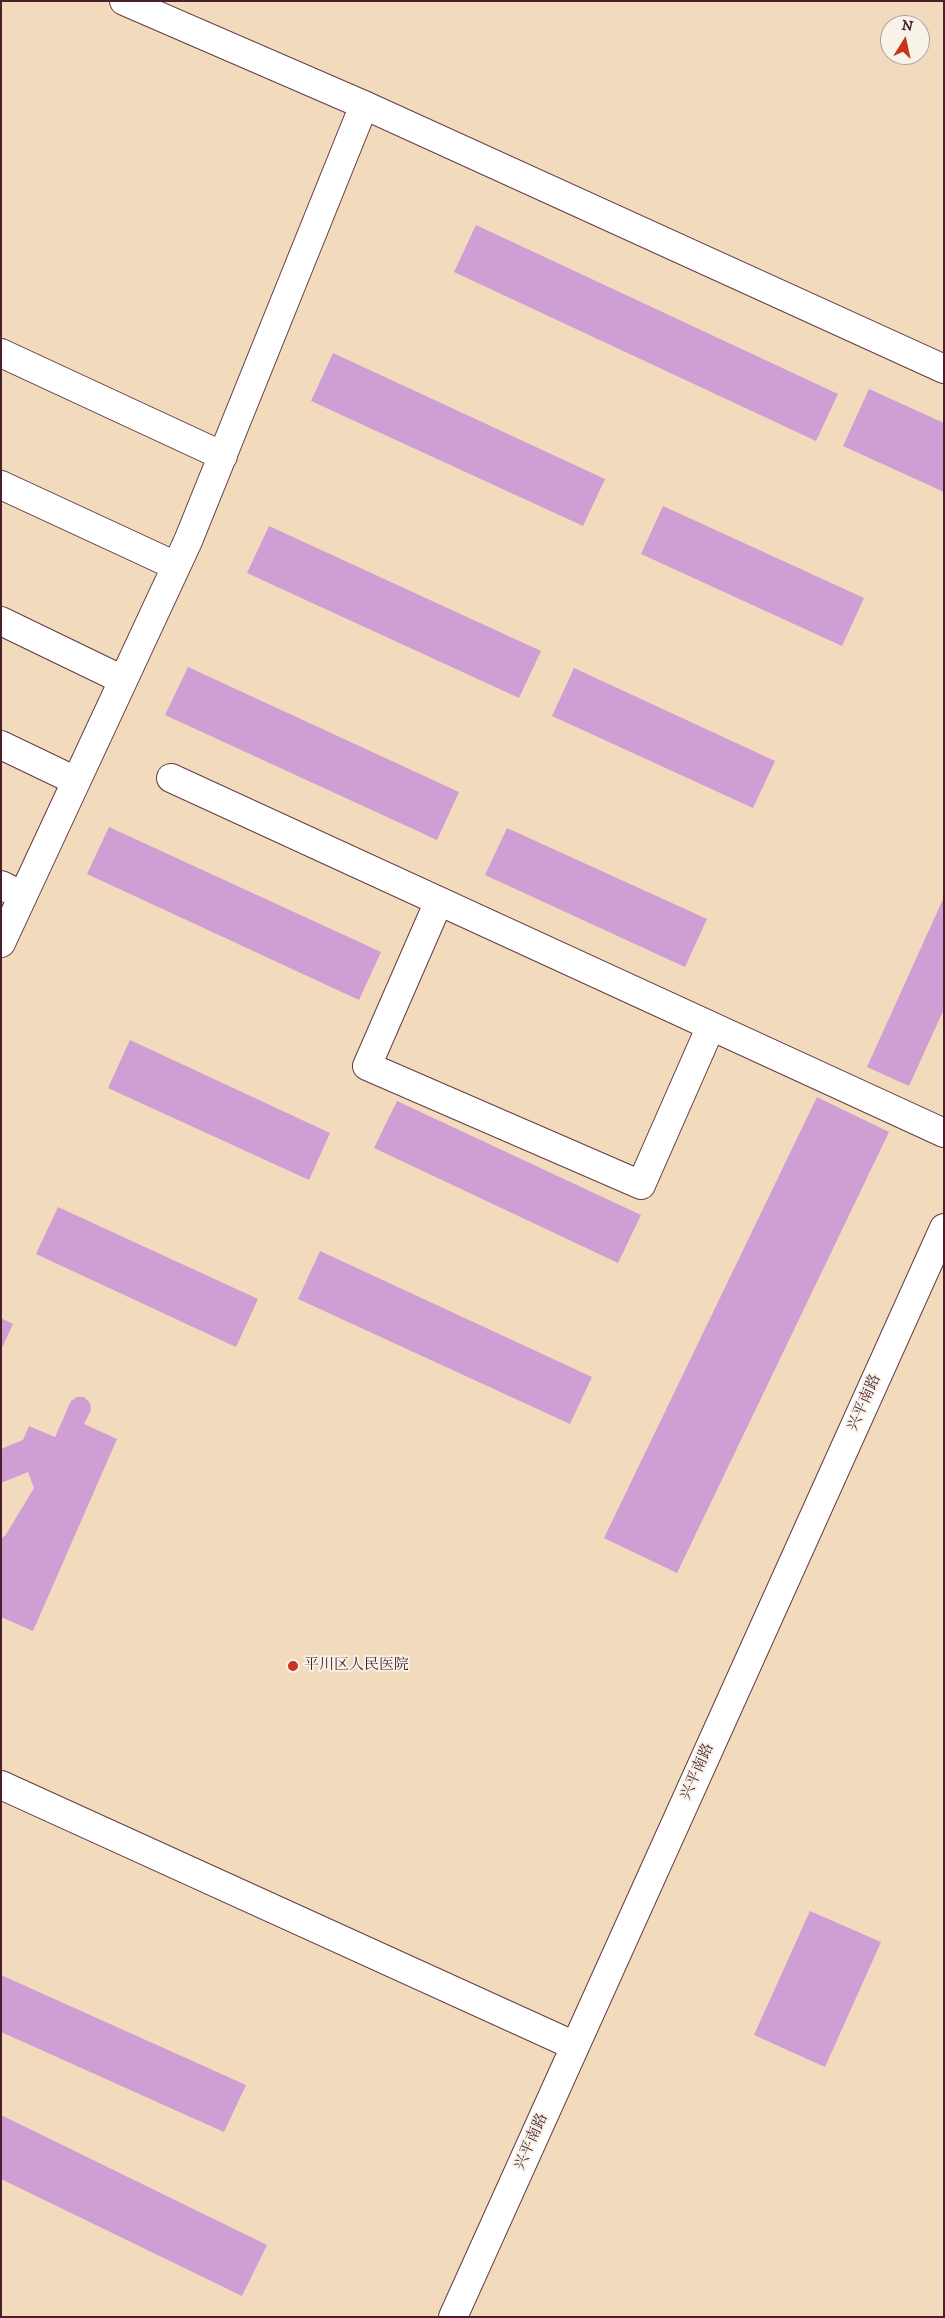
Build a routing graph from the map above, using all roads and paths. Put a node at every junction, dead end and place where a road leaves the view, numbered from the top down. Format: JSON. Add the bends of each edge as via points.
{"nodes":[{"id":1,"x":124,"y":1,"type":"edge"},
{"id":2,"x":364,"y":105,"type":"junction"},
{"id":3,"x":1,"y":353,"type":"edge"},
{"id":4,"x":944,"y":369,"type":"edge"},
{"id":5,"x":222,"y":456,"type":"junction"},
{"id":6,"x":1,"y":485,"type":"edge"},
{"id":7,"x":176,"y":566,"type":"junction"},
{"id":8,"x":1,"y":621,"type":"edge"},
{"id":9,"x":123,"y":680,"type":"junction"},
{"id":10,"x":1,"y":745,"type":"edge"},
{"id":11,"x":171,"y":778,"type":"dead end"},
{"id":12,"x":76,"y":782,"type":"junction"},
{"id":13,"x":12,"y":891,"type":"edge"},
{"id":14,"x":439,"y":901,"type":"junction"},
{"id":15,"x":1,"y":943,"type":"edge"},
{"id":16,"x":711,"y":1026,"type":"junction"},
{"id":17,"x":944,"y":1133,"type":"edge"},
{"id":18,"x":944,"y":1228,"type":"edge"},
{"id":19,"x":1,"y":1785,"type":"edge"},
{"id":20,"x":575,"y":2046,"type":"junction"},
{"id":21,"x":453,"y":2317,"type":"edge"}],
"edges":[{"from":1,"to":2,"type":"street"},
{"from":2,"to":4,"type":"street"},
{"from":2,"to":5,"type":"street"},
{"from":3,"to":5,"type":"street"},
{"from":5,"to":7,"type":"street"},
{"from":6,"to":7,"type":"street"},
{"from":7,"to":9,"type":"street"},
{"from":8,"to":9,"type":"street"},
{"from":9,"to":12,"type":"street"},
{"from":10,"to":12,"type":"street"},
{"from":11,"to":14,"type":"street"},
{"from":12,"to":13,"type":"street"},
{"from":13,"to":15,"type":"street"},
{"from":14,"to":16,"type":"street"},
{"from":14,"to":16,"type":"street","via":[[367,1066],[641,1185]]},
{"from":16,"to":17,"type":"street"},
{"from":18,"to":20,"type":"street","name":"兴平南路"},
{"from":19,"to":20,"type":"street"},
{"from":20,"to":21,"type":"street","name":"兴平南路"}]}
